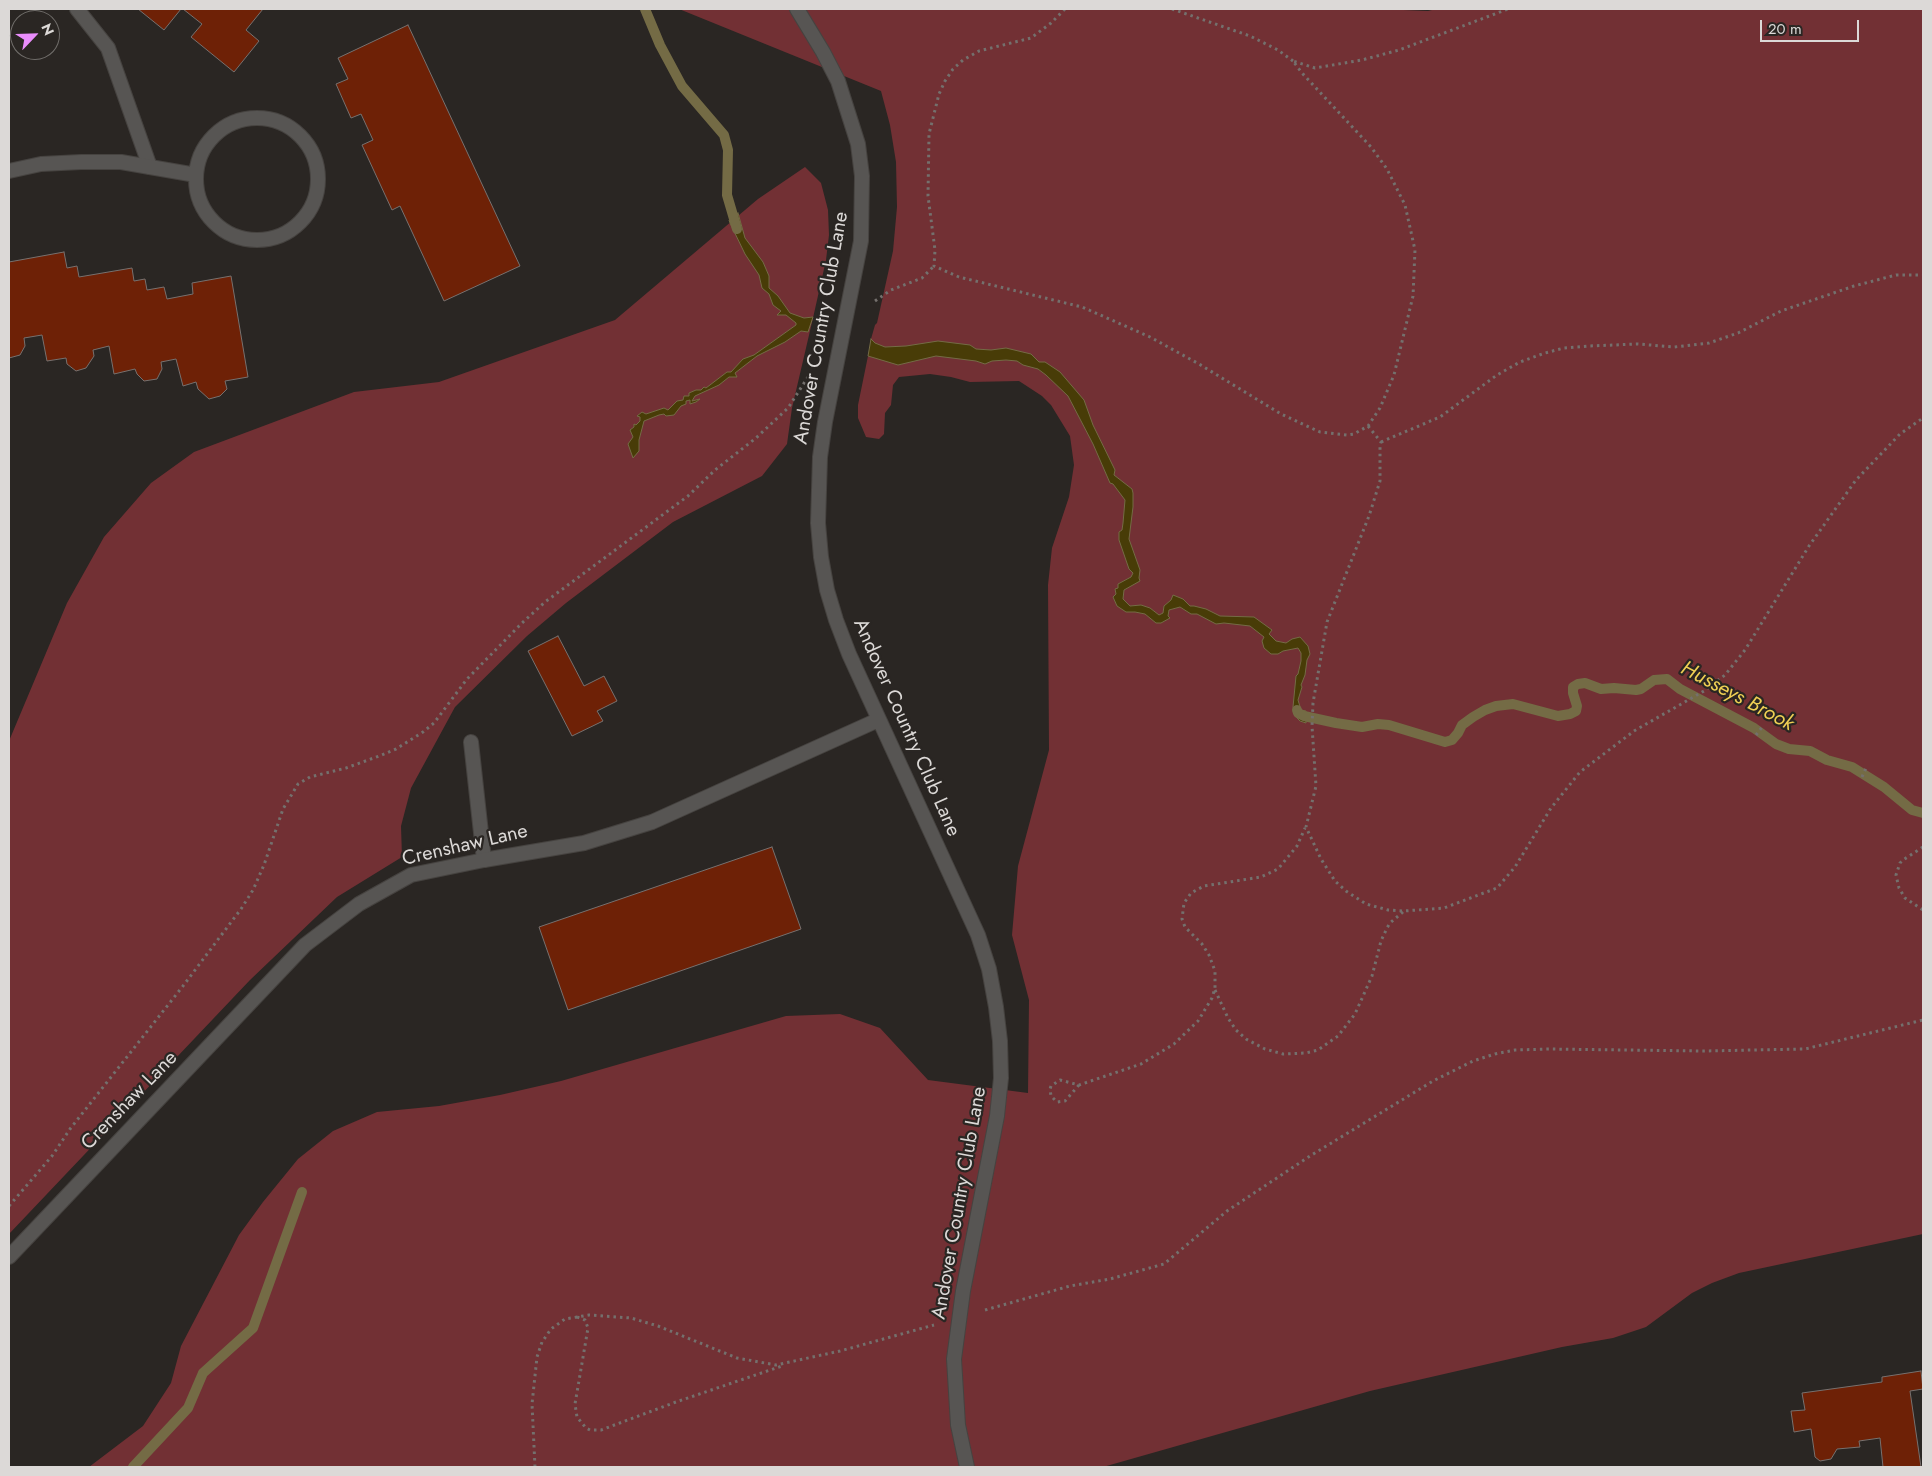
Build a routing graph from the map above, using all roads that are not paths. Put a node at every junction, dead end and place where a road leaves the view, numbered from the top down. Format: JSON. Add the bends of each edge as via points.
{"nodes":[{"id":1,"x":77,"y":9,"type":"edge"},
{"id":2,"x":796,"y":9,"type":"edge"},
{"id":3,"x":150,"y":167,"type":"junction"},
{"id":4,"x":9,"y":171,"type":"edge"},
{"id":5,"x":196,"y":175,"type":"junction"},
{"id":6,"x":878,"y":720,"type":"junction"},
{"id":7,"x":471,"y":742,"type":"dead end"},
{"id":8,"x":484,"y":860,"type":"junction"},
{"id":9,"x":9,"y":1257,"type":"edge"},
{"id":10,"x":967,"y":1467,"type":"edge"}],
"edges":[{"from":1,"to":3,"type":"street","via":[[108,48]]},
{"from":2,"to":6,"type":"street","name":"Andover Country Club Lane","via":[[838,81],[858,144],[862,176],[861,240],[825,422],[820,457],[818,523],[822,565],[836,620]]},
{"from":3,"to":4,"type":"street","via":[[121,162],[81,162],[41,164]]},
{"from":3,"to":5,"type":"street"},
{"from":5,"to":5,"type":"street","via":[[198,194],[205,211],[217,226],[233,236],[252,240],[271,239],[289,232],[313,203],[318,182],[315,161],[306,143],[290,128],[271,120],[257,119],[230,124],[212,136],[201,154]]},
{"from":6,"to":8,"type":"street","name":"Crenshaw Lane","via":[[652,822],[584,843]]},
{"from":6,"to":10,"type":"street","name":"Andover Country Club Lane","via":[[978,935],[996,1007],[1002,1078],[954,1359],[958,1425]]},
{"from":7,"to":8,"type":"street"},
{"from":8,"to":9,"type":"street","name":"Crenshaw Lane","via":[[411,875],[358,904],[305,945]]}]}
